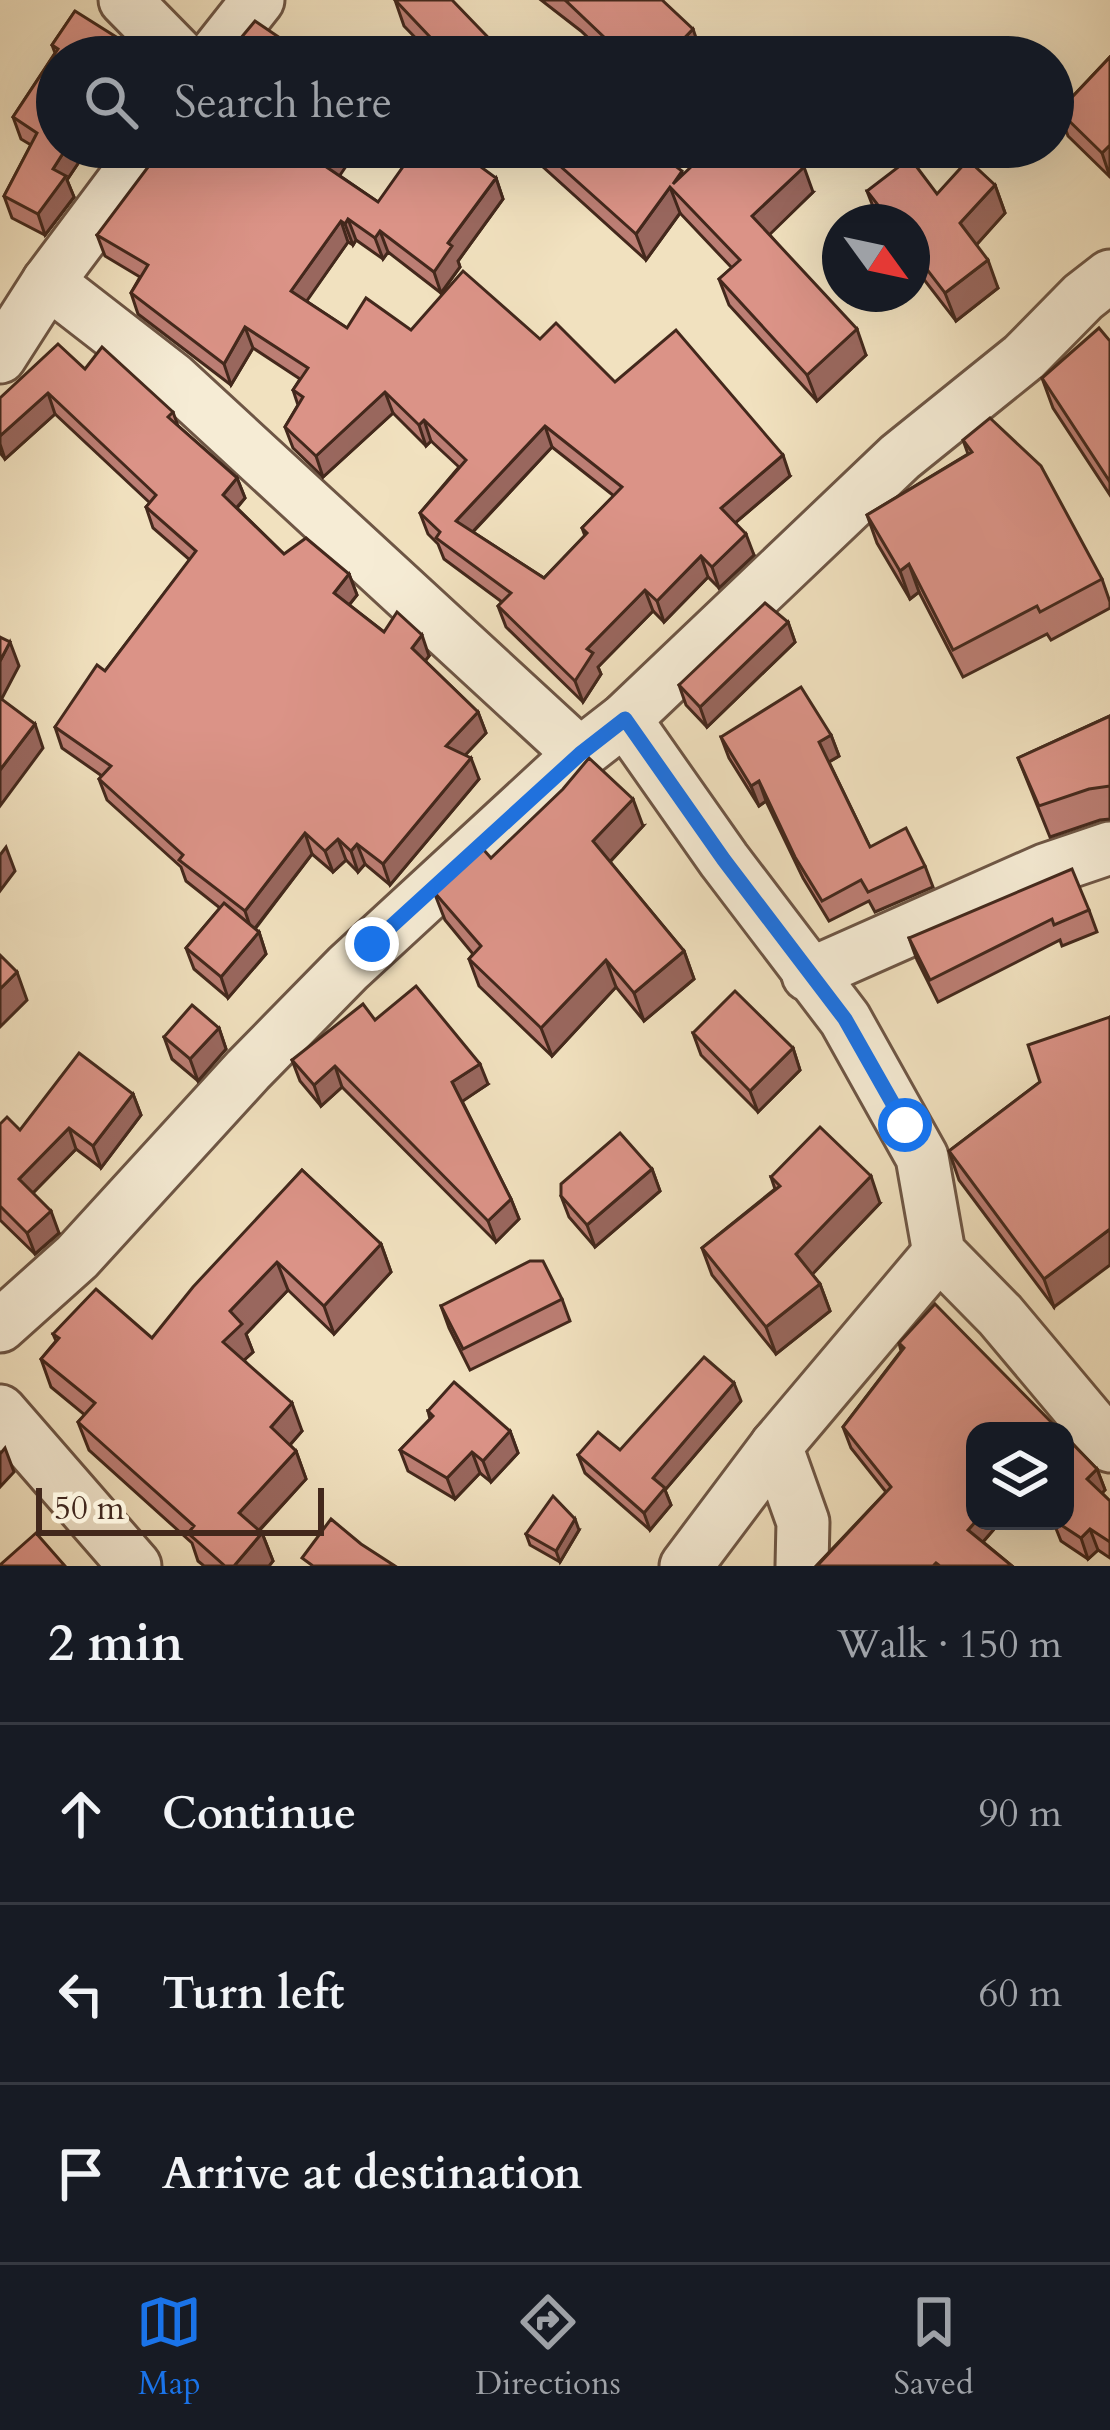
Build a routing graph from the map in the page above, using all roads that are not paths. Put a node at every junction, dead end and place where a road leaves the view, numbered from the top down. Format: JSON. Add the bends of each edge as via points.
{"nodes":[{"id":1,"x":124,"y":0,"type":"edge"},
{"id":2,"x":258,"y":0,"type":"edge"},
{"id":3,"x":160,"y":36,"type":"edge"},
{"id":4,"x":230,"y":36,"type":"edge"},
{"id":5,"x":133,"y":168,"type":"edge"},
{"id":6,"x":1110,"y":276,"type":"edge"},
{"id":7,"x":48,"y":282,"type":"junction"},
{"id":8,"x":0,"y":357,"type":"edge"},
{"id":9,"x":625,"y":719,"type":"junction"},
{"id":10,"x":580,"y":754,"type":"junction"},
{"id":11,"x":1110,"y":848,"type":"edge"},
{"id":12,"x":808,"y":975,"type":"junction"},
{"id":13,"x":939,"y":1253,"type":"junction"},
{"id":14,"x":0,"y":1326,"type":"edge"},
{"id":15,"x":0,"y":1411,"type":"edge"},
{"id":16,"x":776,"y":1446,"type":"junction"},
{"id":17,"x":1110,"y":1446,"type":"edge"},
{"id":18,"x":135,"y":1566,"type":"edge"},
{"id":19,"x":686,"y":1566,"type":"edge"},
{"id":20,"x":802,"y":1566,"type":"edge"}],
"edges":[{"from":1,"to":3,"type":"street"},
{"from":2,"to":4,"type":"street"},
{"from":5,"to":7,"type":"street"},
{"from":6,"to":9,"type":"street","via":[[900,457]]},
{"from":7,"to":8,"type":"street"},
{"from":7,"to":10,"type":"street","via":[[173,379]]},
{"from":9,"to":10,"type":"street"},
{"from":9,"to":12,"type":"street"},
{"from":10,"to":14,"type":"street","via":[[347,968],[77,1257]]},
{"from":11,"to":12,"type":"street"},
{"from":12,"to":13,"type":"street","via":[[845,1019],[922,1157]]},
{"from":13,"to":16,"type":"street"},
{"from":13,"to":17,"type":"street"},
{"from":15,"to":18,"type":"street"},
{"from":16,"to":19,"type":"street"},
{"from":16,"to":20,"type":"street","via":[[803,1522]]}]}
